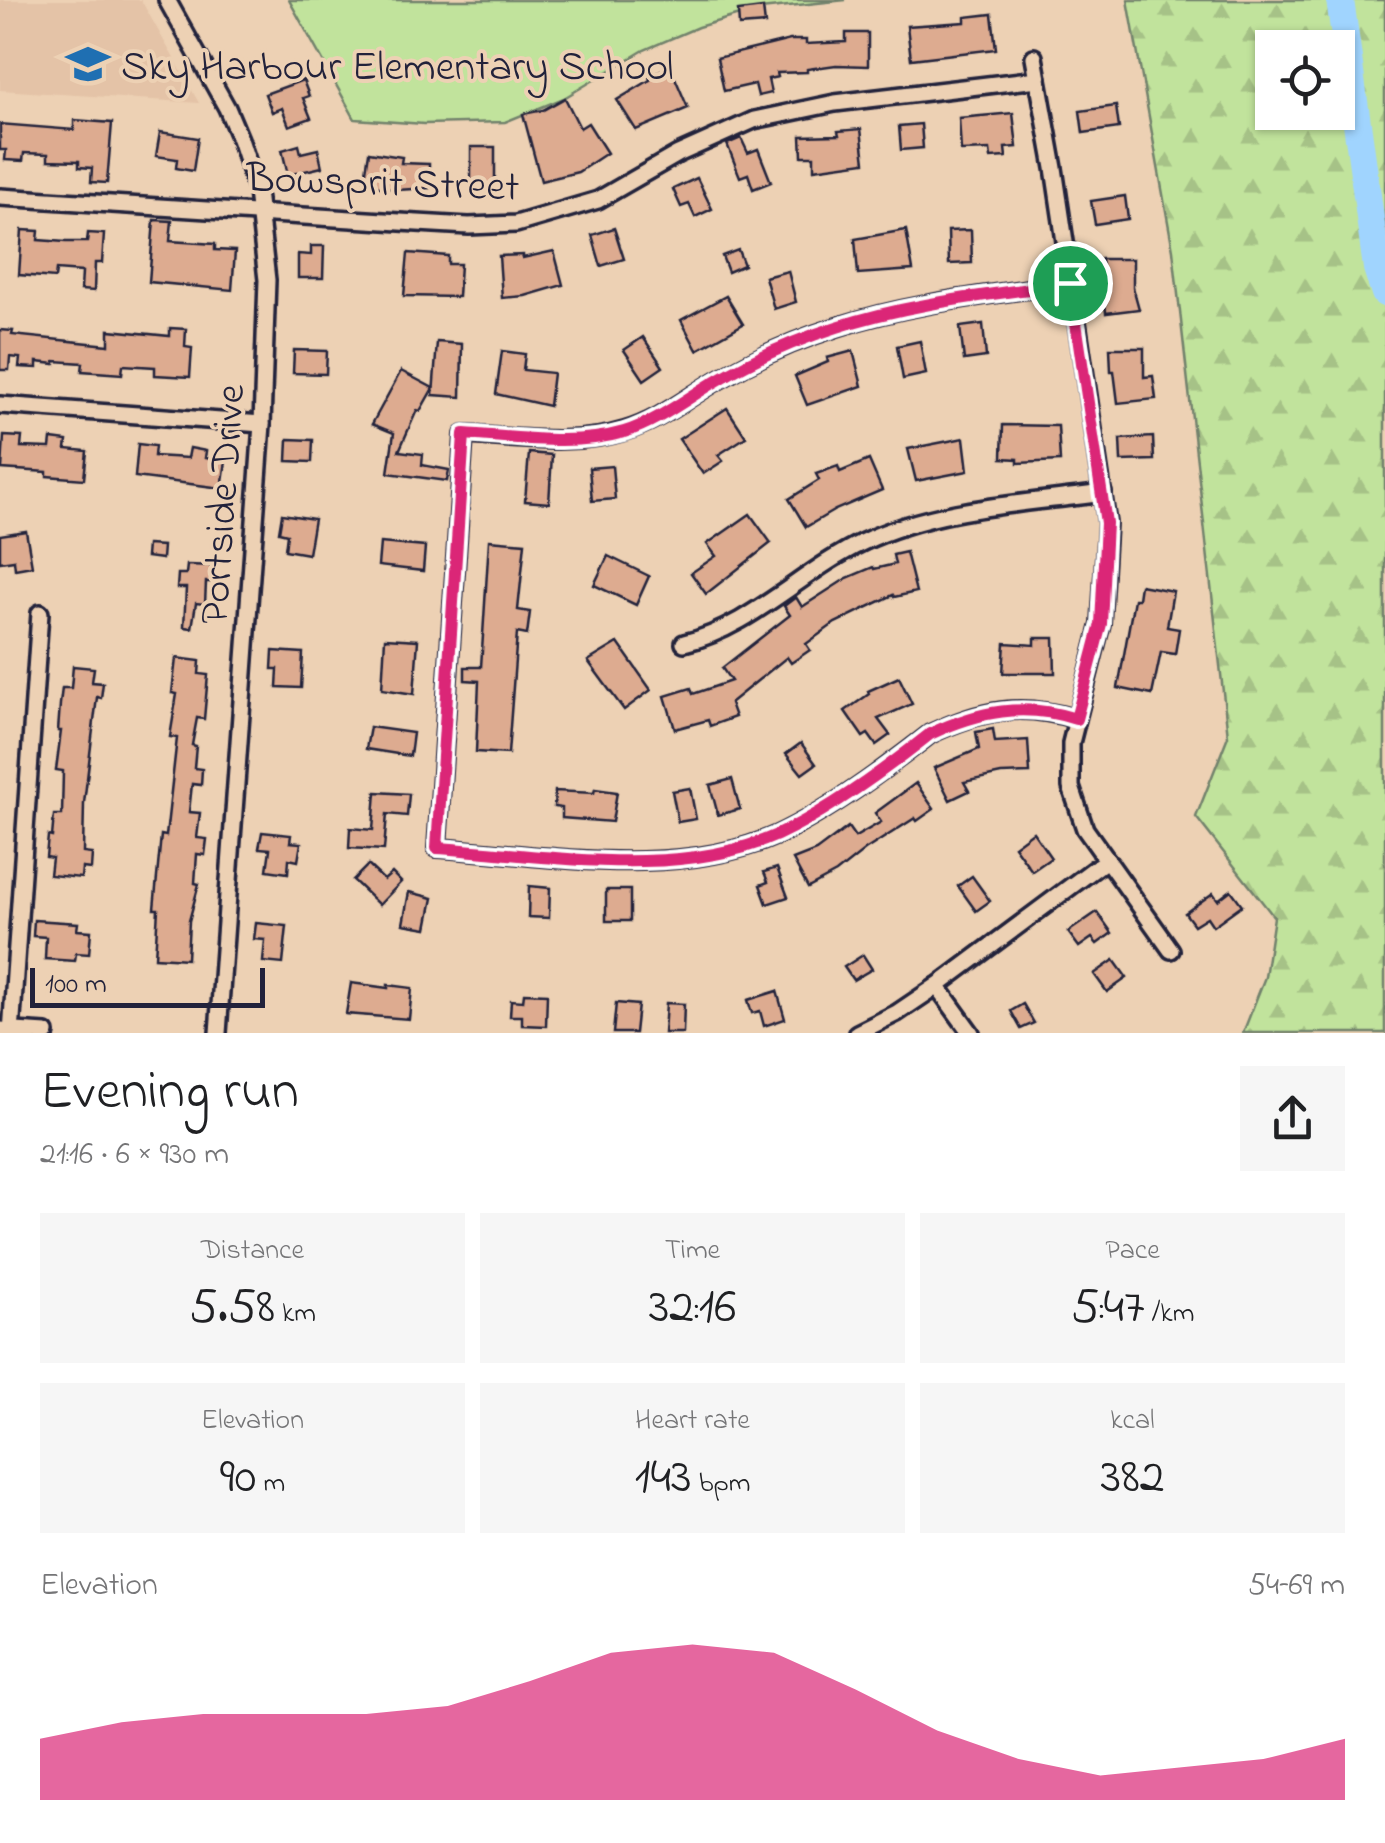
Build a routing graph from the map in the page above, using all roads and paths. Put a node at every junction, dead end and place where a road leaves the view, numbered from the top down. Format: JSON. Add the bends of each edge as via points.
{"nodes":[{"id":1,"x":167,"y":0,"type":"edge"},
{"id":2,"x":1034,"y":56,"type":"dead end"},
{"id":3,"x":1038,"y":78,"type":"junction"},
{"id":4,"x":0,"y":196,"type":"edge"},
{"id":5,"x":260,"y":213,"type":"junction"},
{"id":6,"x":1070,"y":283,"type":"junction"},
{"id":7,"x":0,"y":405,"type":"edge"},
{"id":8,"x":262,"y":424,"type":"junction"},
{"id":9,"x":1103,"y":493,"type":"junction"},
{"id":10,"x":40,"y":614,"type":"dead end"},
{"id":11,"x":684,"y":643,"type":"dead end"},
{"id":12,"x":1076,"y":719,"type":"junction"},
{"id":13,"x":1105,"y":862,"type":"junction"},
{"id":14,"x":1170,"y":950,"type":"dead end"},
{"id":15,"x":937,"y":986,"type":"junction"},
{"id":16,"x":8,"y":1031,"type":"edge"},
{"id":17,"x":46,"y":1033,"type":"edge"},
{"id":18,"x":218,"y":1033,"type":"edge"},
{"id":19,"x":857,"y":1033,"type":"edge"},
{"id":20,"x":971,"y":1033,"type":"edge"}],
"edges":[{"from":1,"to":5,"type":"street","name":"Portside Drive","via":[[227,108]]},
{"from":2,"to":3,"type":"street"},
{"from":3,"to":5,"type":"street","name":"Bowsprit Street","via":[[767,117],[715,135],[598,200],[539,220],[469,226]]},
{"from":3,"to":6,"type":"street"},
{"from":4,"to":5,"type":"street","name":"Bowsprit Street"},
{"from":5,"to":8,"type":"street","name":"Portside Drive","via":[[268,280]]},
{"from":6,"to":9,"type":"street"},
{"from":6,"to":12,"type":"street","via":[[962,298],[837,327],[777,350],[624,432],[566,439],[464,434],[437,848],[629,861],[703,855],[760,841],[806,820],[948,725],[1027,708]]},
{"from":7,"to":8,"type":"street"},
{"from":8,"to":18,"type":"street","name":"Portside Drive"},
{"from":9,"to":11,"type":"street","via":[[906,525],[829,559],[725,629]]},
{"from":9,"to":12,"type":"street","via":[[1101,624]]},
{"from":10,"to":16,"type":"street"},
{"from":12,"to":13,"type":"street","via":[[1071,787]]},
{"from":13,"to":14,"type":"street"},
{"from":13,"to":15,"type":"street"},
{"from":15,"to":19,"type":"street"},
{"from":15,"to":20,"type":"street"},
{"from":16,"to":17,"type":"street"}]}
